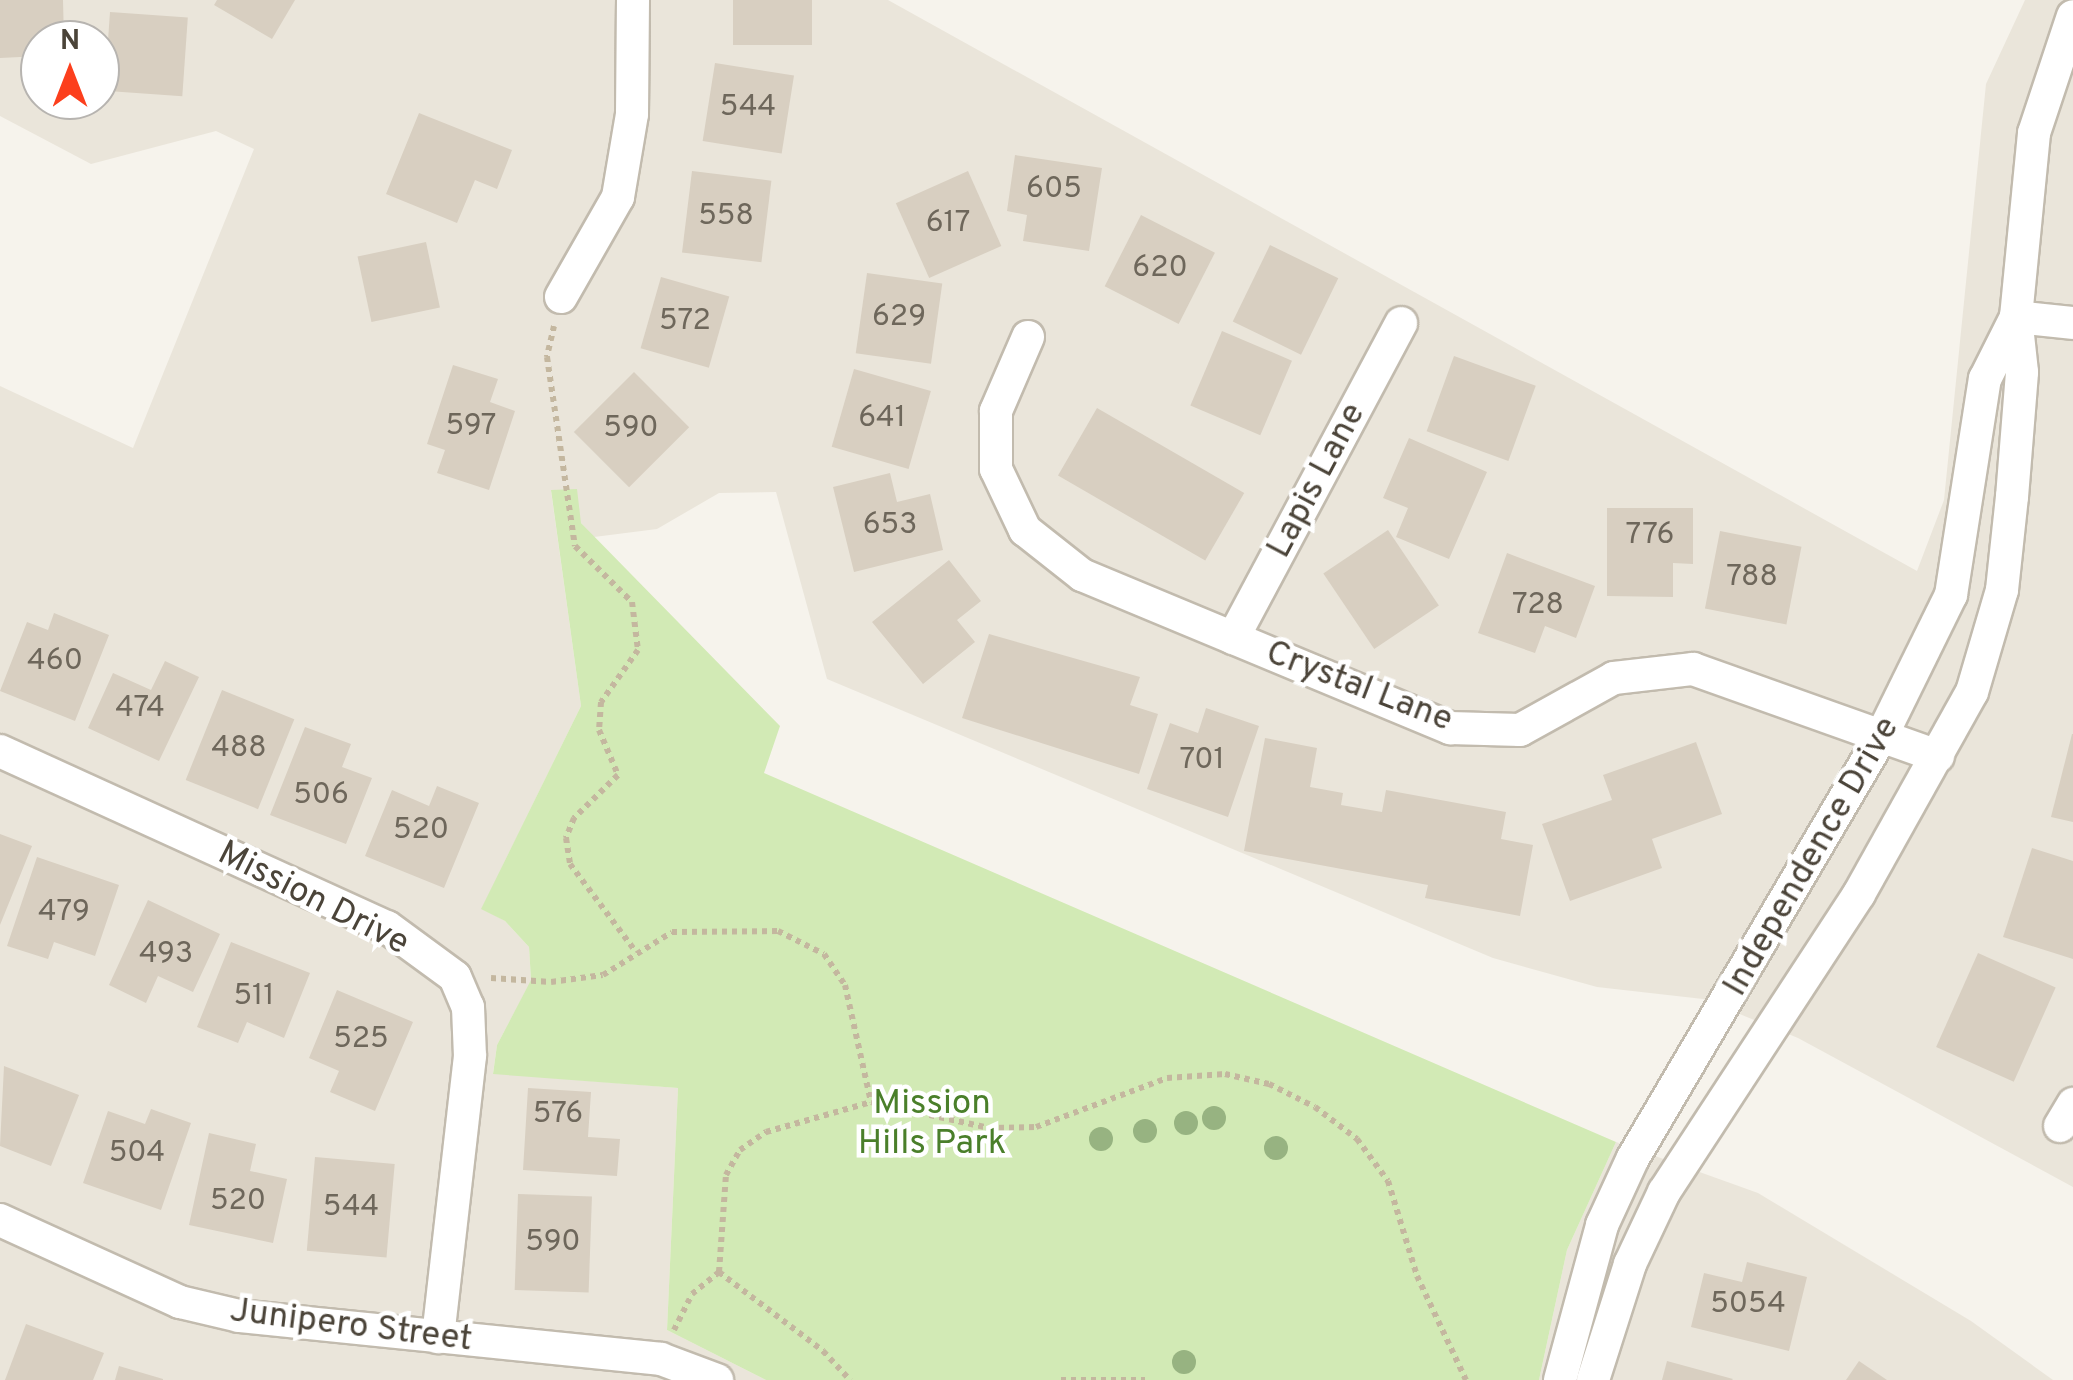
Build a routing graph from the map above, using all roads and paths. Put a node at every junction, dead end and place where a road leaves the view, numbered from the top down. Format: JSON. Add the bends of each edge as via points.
{"nodes":[{"id":1,"x":633,"y":0,"type":"edge"},
{"id":2,"x":2073,"y":16,"type":"edge"},
{"id":3,"x":561,"y":297,"type":"joint"},
{"id":4,"x":2016,"y":317,"type":"junction"},
{"id":5,"x":2073,"y":323,"type":"edge"},
{"id":6,"x":1401,"y":324,"type":"dead end"},
{"id":7,"x":1028,"y":337,"type":"dead end"},
{"id":8,"x":1233,"y":638,"type":"junction"},
{"id":9,"x":1883,"y":733,"type":"junction"},
{"id":10,"x":0,"y":752,"type":"edge"},
{"id":11,"x":1938,"y":756,"type":"junction"},
{"id":12,"x":636,"y":952,"type":"junction"},
{"id":13,"x":455,"y":976,"type":"junction"},
{"id":14,"x":872,"y":1102,"type":"junction"},
{"id":15,"x":0,"y":1220,"type":"edge"},
{"id":16,"x":719,"y":1272,"type":"junction"},
{"id":17,"x":438,"y":1336,"type":"junction"},
{"id":18,"x":661,"y":1359,"type":"junction"},
{"id":19,"x":717,"y":1380,"type":"edge"},
{"id":20,"x":850,"y":1380,"type":"edge"},
{"id":21,"x":1061,"y":1380,"type":"edge"},
{"id":22,"x":1144,"y":1380,"type":"edge"},
{"id":23,"x":1466,"y":1380,"type":"edge"},
{"id":24,"x":1560,"y":1380,"type":"edge"},
{"id":25,"x":1593,"y":1380,"type":"edge"}],
"edges":[{"from":1,"to":3,"type":"street","via":[[632,114],[618,197]]},
{"from":2,"to":4,"type":"street","name":"Independence Drive","via":[[2034,133]]},
{"from":3,"to":12,"type":"path","via":[[547,357],[575,546],[632,602],[638,650],[601,702],[599,730],[618,775],[574,818],[566,838],[570,864]]},
{"from":4,"to":5,"type":"street"},
{"from":4,"to":9,"type":"street","name":"Independence Drive","via":[[1985,379],[1952,595]]},
{"from":4,"to":11,"type":"street","name":"Independence Drive","via":[[2022,372],[2002,590],[1972,692]]},
{"from":6,"to":8,"type":"street","name":"Lapis Lane"},
{"from":7,"to":8,"type":"street","name":"Crystal Lane","via":[[996,411],[996,469],[1025,530],[1082,575]]},
{"from":8,"to":9,"type":"street","name":"Crystal Lane","via":[[1450,728],[1520,730],[1614,678],[1693,669]]},
{"from":9,"to":11,"type":"street","name":"Crystal Lane"},
{"from":9,"to":24,"type":"street","name":"Independence Drive","via":[[1634,1158],[1602,1225]]},
{"from":10,"to":13,"type":"street","name":"Mission Drive","via":[[386,927]]},
{"from":11,"to":25,"type":"street","name":"Independence Drive","via":[[1849,910],[1664,1192],[1630,1264]]},
{"from":12,"to":13,"type":"path","via":[[603,975],[551,982]]},
{"from":12,"to":14,"type":"path","via":[[672,932],[778,931],[824,954],[844,984]]},
{"from":13,"to":17,"type":"street","via":[[468,1006],[470,1056]]},
{"from":14,"to":16,"type":"path","via":[[766,1132],[740,1150],[726,1174]]},
{"from":14,"to":23,"type":"path","via":[[990,1128],[1036,1127],[1168,1078],[1225,1074],[1269,1084],[1316,1107],[1357,1139],[1388,1182],[1417,1276]]},
{"from":15,"to":17,"type":"street","name":"Junipero Street","via":[[180,1302],[238,1316]]},
{"from":16,"to":18,"type":"path","via":[[692,1294]]},
{"from":16,"to":20,"type":"path","via":[[824,1351]]},
{"from":17,"to":18,"type":"street","name":"Junipero Street"},
{"from":18,"to":19,"type":"street","name":"Junipero Street"},
{"from":21,"to":22,"type":"path"}]}
